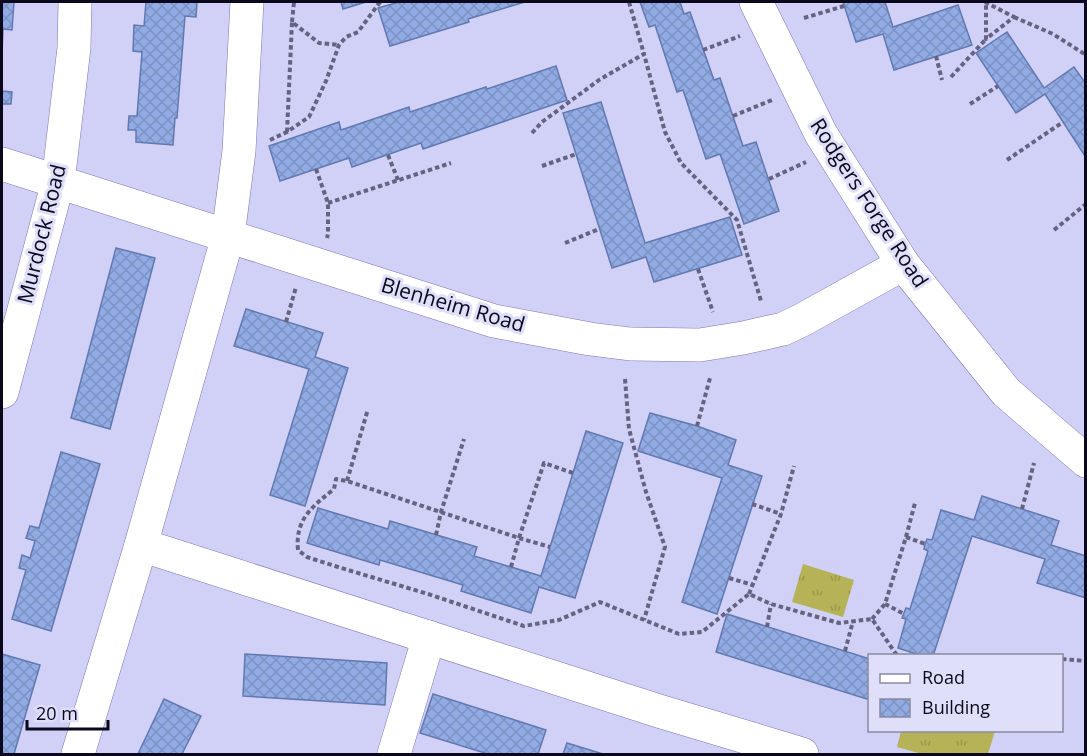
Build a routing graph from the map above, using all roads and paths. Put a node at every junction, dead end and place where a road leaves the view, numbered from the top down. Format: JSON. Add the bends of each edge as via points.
{"nodes":[{"id":1,"x":75,"y":2,"type":"edge"},
{"id":2,"x":247,"y":2,"type":"edge"},
{"id":3,"x":294,"y":2,"type":"edge"},
{"id":4,"x":380,"y":2,"type":"edge"},
{"id":5,"x":629,"y":2,"type":"edge"},
{"id":6,"x":756,"y":2,"type":"edge"},
{"id":7,"x":986,"y":2,"type":"edge"},
{"id":8,"x":844,"y":6,"type":"dead end"},
{"id":9,"x":1014,"y":17,"type":"junction"},
{"id":10,"x":804,"y":18,"type":"dead end"},
{"id":11,"x":292,"y":22,"type":"junction"},
{"id":12,"x":743,"y":34,"type":"dead end"},
{"id":13,"x":986,"y":39,"type":"junction"},
{"id":14,"x":339,"y":45,"type":"junction"},
{"id":15,"x":703,"y":50,"type":"dead end"},
{"id":16,"x":644,"y":54,"type":"junction"},
{"id":17,"x":1086,"y":55,"type":"edge"},
{"id":18,"x":936,"y":57,"type":"dead end"},
{"id":19,"x":951,"y":76,"type":"dead end"},
{"id":20,"x":942,"y":80,"type":"dead end"},
{"id":21,"x":998,"y":86,"type":"dead end"},
{"id":22,"x":773,"y":100,"type":"dead end"},
{"id":23,"x":970,"y":104,"type":"dead end"},
{"id":24,"x":733,"y":116,"type":"dead end"},
{"id":25,"x":1063,"y":122,"type":"dead end"},
{"id":26,"x":286,"y":132,"type":"junction"},
{"id":27,"x":532,"y":133,"type":"dead end"},
{"id":28,"x":263,"y":143,"type":"dead end"},
{"id":29,"x":576,"y":154,"type":"dead end"},
{"id":30,"x":388,"y":155,"type":"dead end"},
{"id":31,"x":812,"y":160,"type":"dead end"},
{"id":32,"x":1007,"y":160,"type":"dead end"},
{"id":33,"x":451,"y":162,"type":"dead end"},
{"id":34,"x":2,"y":164,"type":"edge"},
{"id":35,"x":542,"y":166,"type":"dead end"},
{"id":36,"x":316,"y":169,"type":"dead end"},
{"id":37,"x":769,"y":179,"type":"dead end"},
{"id":38,"x":398,"y":180,"type":"junction"},
{"id":39,"x":58,"y":182,"type":"junction"},
{"id":40,"x":328,"y":203,"type":"junction"},
{"id":41,"x":1086,"y":204,"type":"edge"},
{"id":42,"x":599,"y":229,"type":"dead end"},
{"id":43,"x":1054,"y":230,"type":"dead end"},
{"id":44,"x":228,"y":236,"type":"junction"},
{"id":45,"x":565,"y":243,"type":"dead end"},
{"id":46,"x":903,"y":264,"type":"junction"},
{"id":47,"x":318,"y":265,"type":"junction"},
{"id":48,"x":698,"y":269,"type":"dead end"},
{"id":49,"x":761,"y":301,"type":"dead end"},
{"id":50,"x":713,"y":313,"type":"dead end"},
{"id":51,"x":710,"y":378,"type":"dead end"},
{"id":52,"x":625,"y":379,"type":"dead end"},
{"id":53,"x":2,"y":393,"type":"edge"},
{"id":54,"x":368,"y":409,"type":"dead end"},
{"id":55,"x":697,"y":426,"type":"dead end"},
{"id":56,"x":464,"y":439,"type":"dead end"},
{"id":57,"x":1086,"y":461,"type":"edge"},
{"id":58,"x":1034,"y":463,"type":"dead end"},
{"id":59,"x":794,"y":466,"type":"dead end"},
{"id":60,"x":573,"y":472,"type":"dead end"},
{"id":61,"x":348,"y":481,"type":"junction"},
{"id":62,"x":915,"y":503,"type":"dead end"},
{"id":63,"x":752,"y":504,"type":"dead end"},
{"id":64,"x":1022,"y":509,"type":"dead end"},
{"id":65,"x":441,"y":512,"type":"junction"},
{"id":66,"x":780,"y":514,"type":"junction"},
{"id":67,"x":436,"y":535,"type":"dead end"},
{"id":68,"x":906,"y":537,"type":"junction"},
{"id":69,"x":519,"y":538,"type":"junction"},
{"id":70,"x":925,"y":544,"type":"dead end"},
{"id":71,"x":141,"y":545,"type":"junction"},
{"id":72,"x":550,"y":547,"type":"dead end"},
{"id":73,"x":511,"y":567,"type":"dead end"},
{"id":74,"x":729,"y":578,"type":"dead end"},
{"id":75,"x":753,"y":585,"type":"junction"},
{"id":76,"x":749,"y":594,"type":"junction"},
{"id":77,"x":771,"y":604,"type":"junction"},
{"id":78,"x":885,"y":604,"type":"junction"},
{"id":79,"x":903,"y":614,"type":"dead end"},
{"id":80,"x":872,"y":619,"type":"junction"},
{"id":81,"x":644,"y":620,"type":"junction"},
{"id":82,"x":853,"y":621,"type":"junction"},
{"id":83,"x":767,"y":627,"type":"dead end"},
{"id":84,"x":429,"y":637,"type":"junction"},
{"id":85,"x":845,"y":651,"type":"dead end"},
{"id":86,"x":896,"y":654,"type":"edge"},
{"id":87,"x":1063,"y":659,"type":"edge"},
{"id":88,"x":1086,"y":661,"type":"edge"},
{"id":89,"x":78,"y":754,"type":"edge"},
{"id":90,"x":394,"y":754,"type":"edge"},
{"id":91,"x":802,"y":754,"type":"edge"}],
"edges":[{"from":1,"to":39,"type":"street","name":"Murdock Road","via":[[74,48]]},
{"from":2,"to":44,"type":"street","via":[[240,151]]},
{"from":3,"to":11,"type":"path"},
{"from":4,"to":14,"type":"path","via":[[358,32]]},
{"from":5,"to":16,"type":"path"},
{"from":6,"to":46,"type":"street","name":"Rodgers Forge Road","via":[[821,134]]},
{"from":7,"to":9,"type":"path"},
{"from":7,"to":13,"type":"path"},
{"from":8,"to":10,"type":"path"},
{"from":9,"to":13,"type":"path"},
{"from":9,"to":17,"type":"path","via":[[1053,34]]},
{"from":11,"to":14,"type":"path","via":[[319,43]]},
{"from":11,"to":26,"type":"path"},
{"from":12,"to":15,"type":"path"},
{"from":13,"to":19,"type":"path"},
{"from":14,"to":26,"type":"path","via":[[309,117]]},
{"from":16,"to":27,"type":"path","via":[[599,80]]},
{"from":16,"to":49,"type":"path","via":[[665,132],[681,163],[737,220]]},
{"from":18,"to":20,"type":"path"},
{"from":21,"to":23,"type":"path"},
{"from":22,"to":24,"type":"path"},
{"from":25,"to":32,"type":"path"},
{"from":26,"to":28,"type":"path"},
{"from":29,"to":35,"type":"path"},
{"from":30,"to":38,"type":"path"},
{"from":31,"to":37,"type":"path"},
{"from":33,"to":38,"type":"path"},
{"from":34,"to":39,"type":"street","name":"Blenheim Road"},
{"from":36,"to":40,"type":"path"},
{"from":38,"to":40,"type":"path"},
{"from":39,"to":44,"type":"street","name":"Blenheim Road"},
{"from":39,"to":53,"type":"street","name":"Murdock Road"},
{"from":40,"to":47,"type":"path","via":[[328,234]]},
{"from":41,"to":43,"type":"path"},
{"from":42,"to":45,"type":"path"},
{"from":44,"to":47,"type":"street","name":"Blenheim Road"},
{"from":44,"to":71,"type":"street"},
{"from":46,"to":47,"type":"street","name":"Blenheim Road","via":[[783,329],[700,345],[630,344],[494,321]]},
{"from":46,"to":57,"type":"street","name":"Rodgers Forge Road","via":[[1006,392]]},
{"from":48,"to":50,"type":"path"},
{"from":51,"to":55,"type":"path"},
{"from":52,"to":81,"type":"path","via":[[629,429],[665,547]]},
{"from":54,"to":61,"type":"path"},
{"from":56,"to":65,"type":"path"},
{"from":58,"to":64,"type":"path"},
{"from":59,"to":66,"type":"path"},
{"from":60,"to":69,"type":"path","via":[[544,463]]},
{"from":61,"to":65,"type":"path"},
{"from":61,"to":81,"type":"path","via":[[336,479],[334,489],[311,507],[301,523],[298,550],[307,557],[524,626],[559,620],[600,602]]},
{"from":62,"to":68,"type":"path"},
{"from":63,"to":66,"type":"path"},
{"from":65,"to":67,"type":"path"},
{"from":65,"to":69,"type":"path"},
{"from":66,"to":75,"type":"path"},
{"from":68,"to":70,"type":"path"},
{"from":68,"to":78,"type":"path"},
{"from":69,"to":72,"type":"path"},
{"from":69,"to":73,"type":"path"},
{"from":71,"to":84,"type":"street"},
{"from":71,"to":89,"type":"street"},
{"from":74,"to":75,"type":"path"},
{"from":75,"to":76,"type":"path"},
{"from":76,"to":77,"type":"path"},
{"from":76,"to":81,"type":"path","via":[[702,632],[679,634]]},
{"from":77,"to":82,"type":"path","via":[[839,623]]},
{"from":77,"to":83,"type":"path"},
{"from":78,"to":79,"type":"path"},
{"from":78,"to":80,"type":"path"},
{"from":80,"to":82,"type":"path"},
{"from":80,"to":86,"type":"path"},
{"from":82,"to":85,"type":"path"},
{"from":84,"to":90,"type":"street"},
{"from":84,"to":91,"type":"street"},
{"from":87,"to":88,"type":"path"}]}
